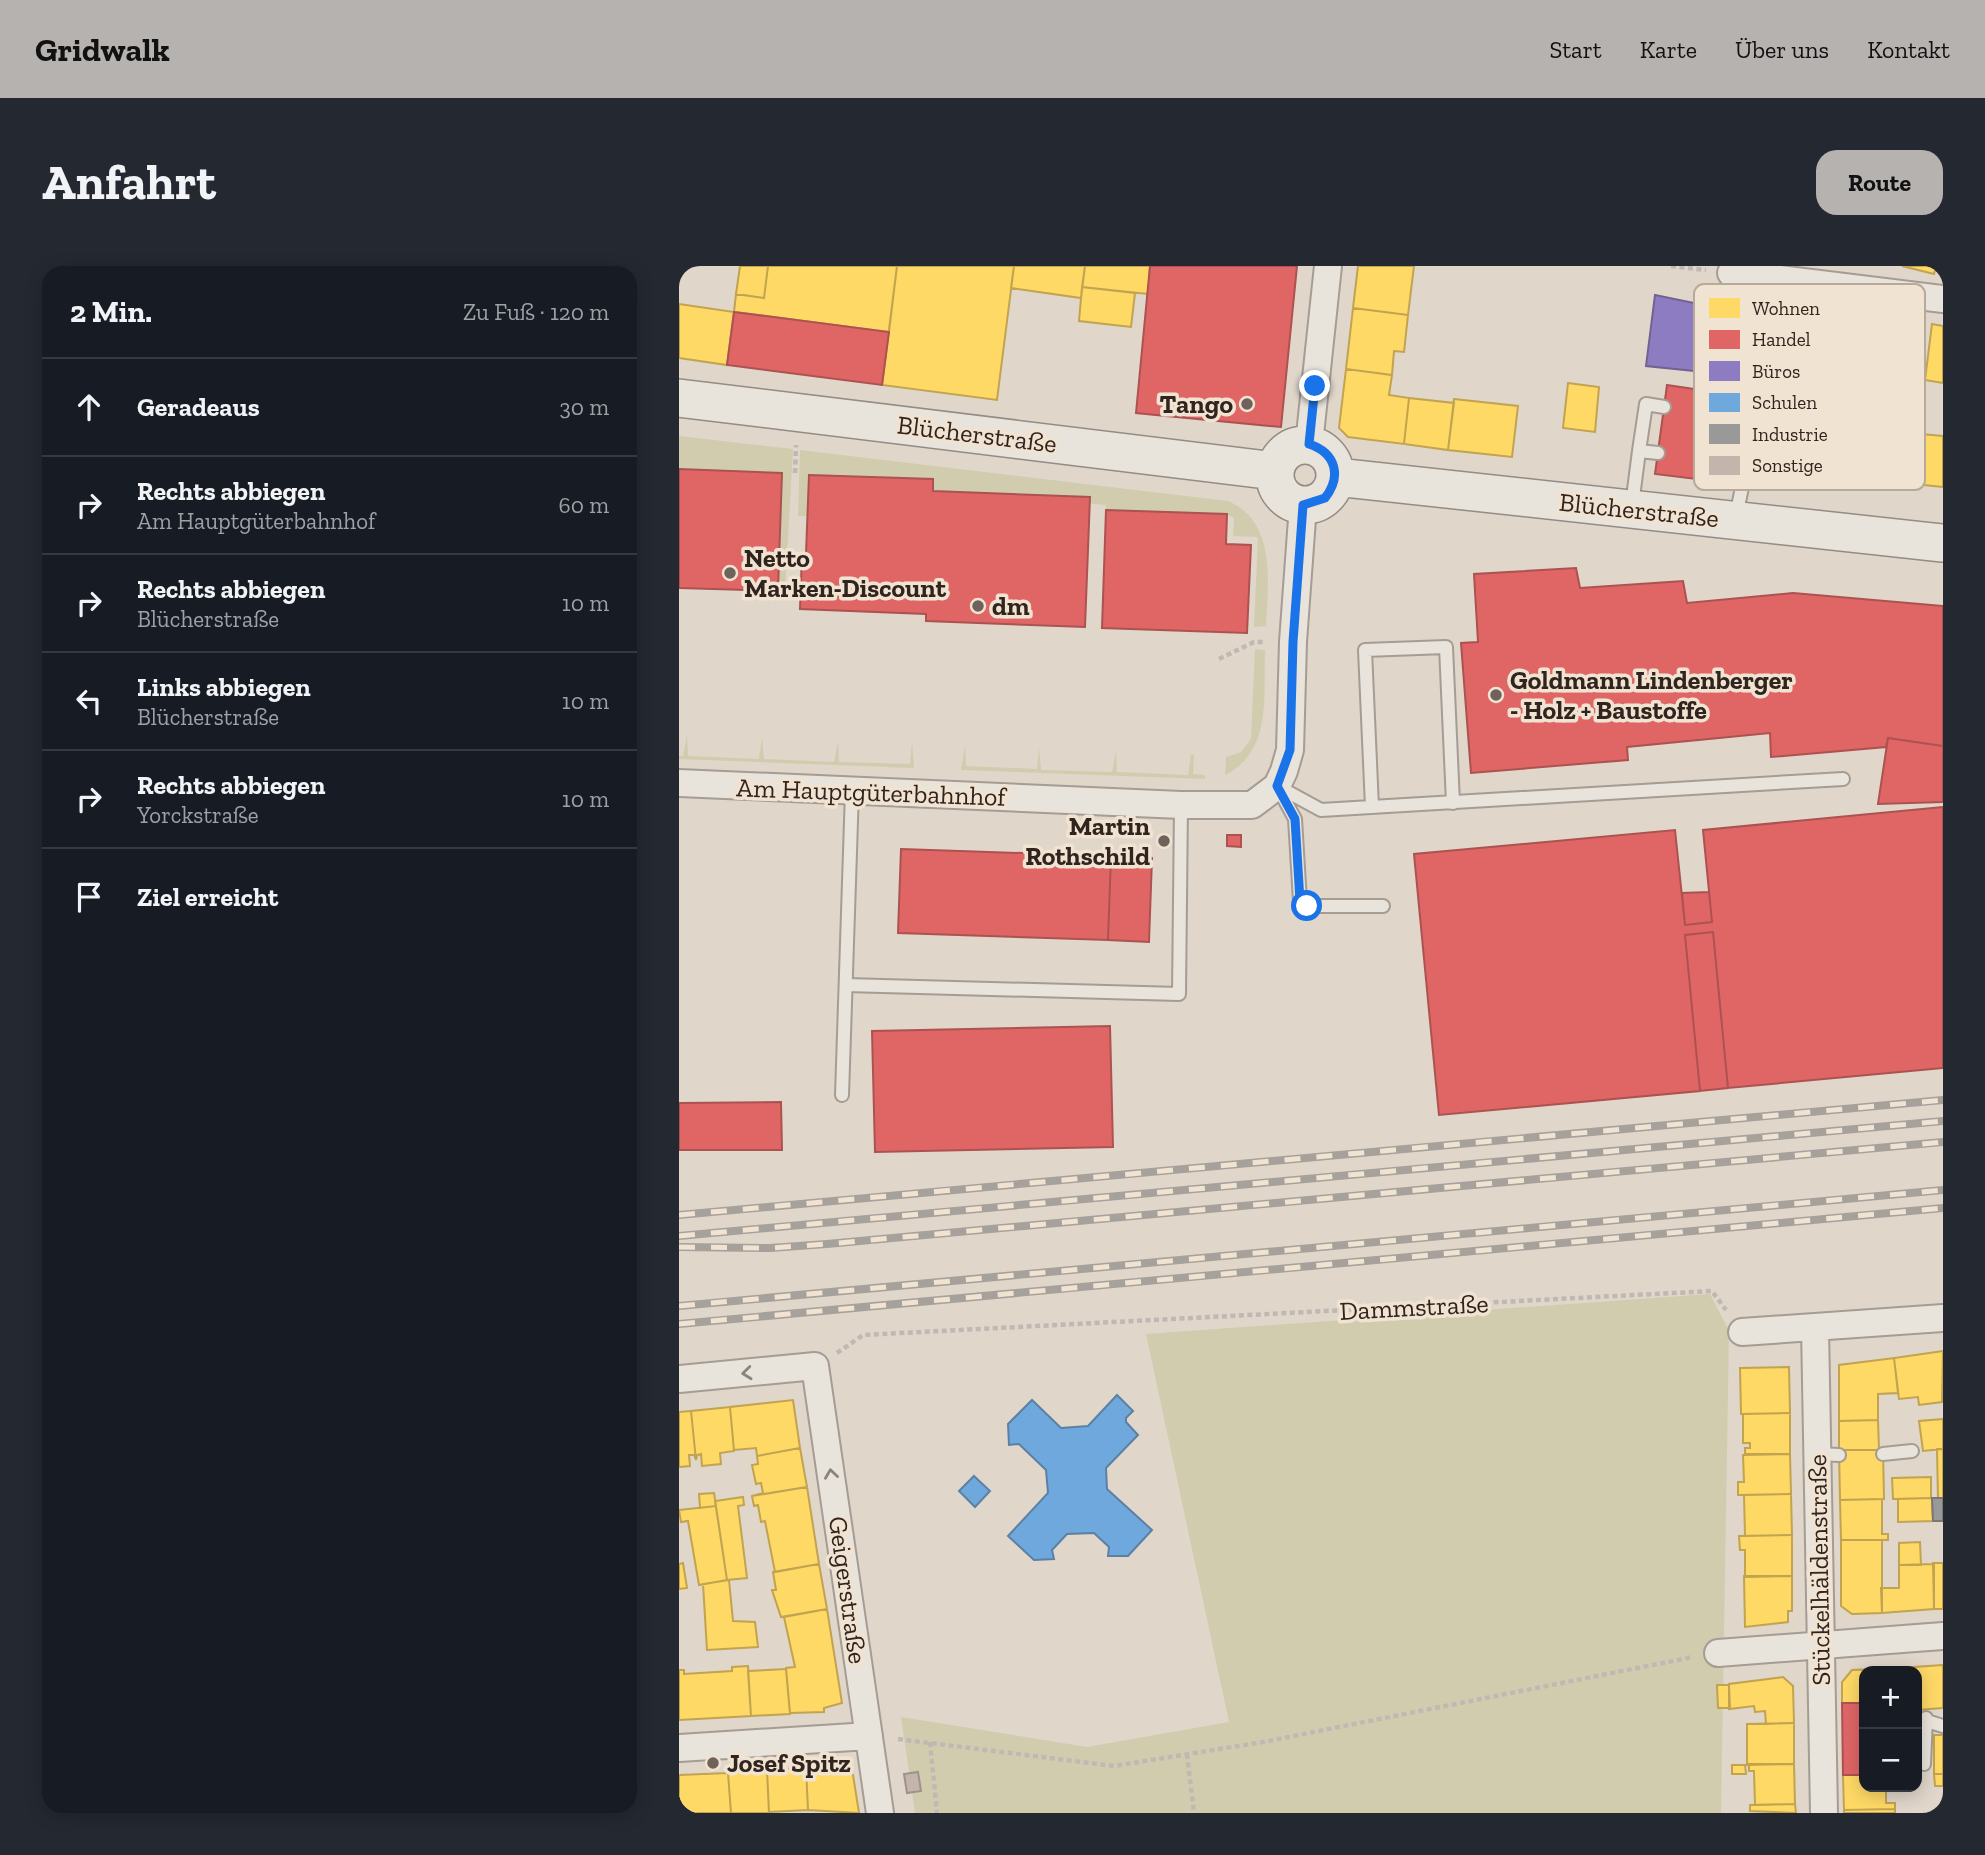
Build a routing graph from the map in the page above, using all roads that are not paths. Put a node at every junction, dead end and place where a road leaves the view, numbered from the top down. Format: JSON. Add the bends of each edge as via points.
{"nodes":[{"id":1,"x":1328,"y":266,"type":"edge"},
{"id":2,"x":1731,"y":273,"type":"dead end"},
{"id":3,"x":1821,"y":284,"type":"edge"},
{"id":4,"x":1925,"y":297,"type":"edge"},
{"id":5,"x":1943,"y":299,"type":"edge"},
{"id":6,"x":679,"y":397,"type":"edge"},
{"id":7,"x":1664,"y":407,"type":"dead end"},
{"id":8,"x":1309,"y":444,"type":"junction"},
{"id":9,"x":1639,"y":451,"type":"junction"},
{"id":10,"x":1658,"y":453,"type":"dead end"},
{"id":11,"x":1275,"y":471,"type":"junction"},
{"id":12,"x":1336,"y":477,"type":"junction"},
{"id":13,"x":1741,"y":490,"type":"edge"},
{"id":14,"x":1303,"y":505,"type":"junction"},
{"id":15,"x":1632,"y":509,"type":"junction"},
{"id":16,"x":1735,"y":520,"type":"junction"},
{"id":17,"x":1943,"y":544,"type":"edge"},
{"id":18,"x":1843,"y":779,"type":"dead end"},
{"id":19,"x":679,"y":783,"type":"edge"},
{"id":20,"x":1277,"y":786,"type":"junction"},
{"id":21,"x":852,"y":791,"type":"junction"},
{"id":22,"x":1453,"y":803,"type":"junction"},
{"id":23,"x":1181,"y":805,"type":"junction"},
{"id":24,"x":1372,"y":807,"type":"junction"},
{"id":25,"x":1383,"y":906,"type":"dead end"},
{"id":26,"x":846,"y":985,"type":"junction"},
{"id":27,"x":842,"y":1095,"type":"dead end"},
{"id":28,"x":1943,"y":1318,"type":"edge"},
{"id":29,"x":1815,"y":1328,"type":"junction"},
{"id":30,"x":1742,"y":1332,"type":"road end"},
{"id":31,"x":679,"y":1380,"type":"edge"},
{"id":32,"x":1912,"y":1451,"type":"dead end"},
{"id":33,"x":1883,"y":1454,"type":"dead end"},
{"id":34,"x":1943,"y":1636,"type":"edge"},
{"id":35,"x":1821,"y":1643,"type":"junction"},
{"id":36,"x":1718,"y":1653,"type":"road end"},
{"id":37,"x":1922,"y":1718,"type":"edge"},
{"id":38,"x":1943,"y":1726,"type":"edge"},
{"id":39,"x":1922,"y":1729,"type":"edge"},
{"id":40,"x":869,"y":1736,"type":"junction"},
{"id":41,"x":679,"y":1748,"type":"edge"},
{"id":42,"x":1924,"y":1764,"type":"dead end"},
{"id":43,"x":880,"y":1813,"type":"edge"},
{"id":44,"x":1824,"y":1813,"type":"edge"}],
"edges":[{"from":1,"to":8,"type":"street"},
{"from":2,"to":3,"type":"street"},
{"from":4,"to":5,"type":"street"},
{"from":6,"to":11,"type":"main road","name":"Blücherstraße"},
{"from":7,"to":9,"type":"lane","via":[[1646,404]]},
{"from":8,"to":11,"type":"main road","via":[[1287,450]]},
{"from":8,"to":12,"type":"main road","via":[[1329,455]]},
{"from":9,"to":10,"type":"lane"},
{"from":9,"to":15,"type":"lane"},
{"from":11,"to":14,"type":"main road","via":[[1282,494]]},
{"from":12,"to":14,"type":"main road","via":[[1325,498]]},
{"from":12,"to":15,"type":"main road","name":"Blücherstraße"},
{"from":13,"to":16,"type":"lane"},
{"from":14,"to":20,"type":"street","via":[[1290,750]]},
{"from":15,"to":16,"type":"main road","name":"Blücherstraße"},
{"from":16,"to":17,"type":"main road","name":"Blücherstraße"},
{"from":18,"to":22,"type":"lane"},
{"from":19,"to":21,"type":"street","name":"Am Hauptgüterbahnhof"},
{"from":20,"to":23,"type":"street","name":"Am Hauptgüterbahnhof","via":[[1252,805]]},
{"from":20,"to":24,"type":"lane","via":[[1321,810]]},
{"from":20,"to":25,"type":"lane","via":[[1295,819],[1300,901],[1307,906]]},
{"from":21,"to":23,"type":"street","name":"Am Hauptgüterbahnhof"},
{"from":21,"to":26,"type":"lane"},
{"from":22,"to":24,"type":"lane"},
{"from":22,"to":24,"type":"lane","via":[[1446,647],[1365,650]]},
{"from":23,"to":26,"type":"lane","via":[[1179,993]]},
{"from":26,"to":27,"type":"lane"},
{"from":28,"to":29,"type":"street"},
{"from":29,"to":30,"type":"street"},
{"from":29,"to":35,"type":"street","name":"Stückelhäldenstraße","via":[[1828,1455]]},
{"from":40,"to":31,"type":"street","name":"Geigerstraße","one_way":true,"via":[[815,1366]]},
{"from":32,"to":33,"type":"lane"},
{"from":34,"to":35,"type":"street"},
{"from":35,"to":36,"type":"street"},
{"from":35,"to":44,"type":"street","name":"Stückelhäldenstraße","via":[[1826,1719]]},
{"from":37,"to":38,"type":"lane"},
{"from":39,"to":42,"type":"lane"},
{"from":40,"to":41,"type":"street"},
{"from":40,"to":43,"type":"street","name":"Geigerstraße"}]}
